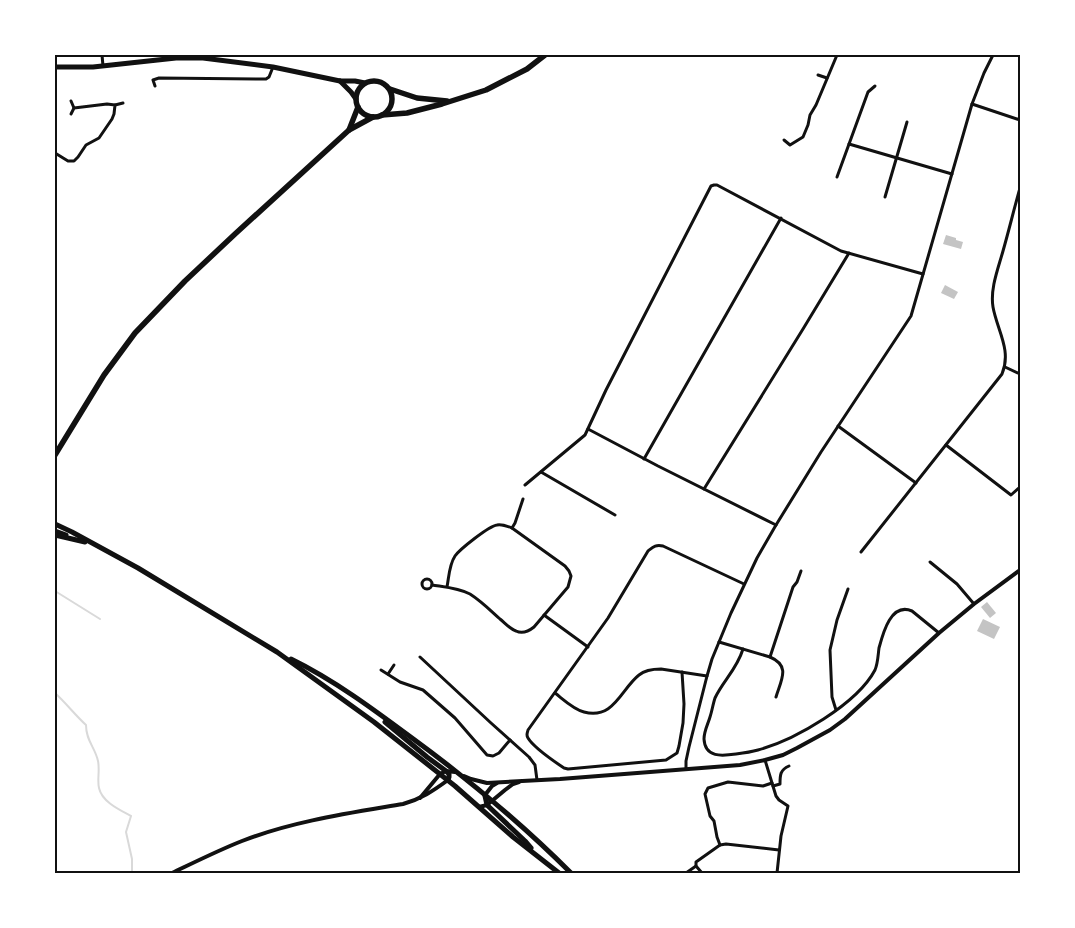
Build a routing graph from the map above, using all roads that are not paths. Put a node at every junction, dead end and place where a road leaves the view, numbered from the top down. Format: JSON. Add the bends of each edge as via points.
{"nodes":[{"id":1,"x":102,"y":55,"type":"edge"},
{"id":2,"x":545,"y":55,"type":"edge"},
{"id":3,"x":837,"y":55,"type":"edge"},
{"id":4,"x":993,"y":55,"type":"edge"},
{"id":5,"x":103,"y":66,"type":"junction"},
{"id":6,"x":55,"y":67,"type":"edge"},
{"id":7,"x":273,"y":67,"type":"junction"},
{"id":8,"x":818,"y":75,"type":"dead end"},
{"id":9,"x":827,"y":78,"type":"junction"},
{"id":10,"x":340,"y":81,"type":"junction"},
{"id":11,"x":365,"y":83,"type":"junction"},
{"id":12,"x":155,"y":86,"type":"dead end"},
{"id":13,"x":875,"y":86,"type":"dead end"},
{"id":14,"x":390,"y":89,"type":"junction"},
{"id":15,"x":71,"y":100,"type":"dead end"},
{"id":16,"x":356,"y":100,"type":"junction"},
{"id":17,"x":449,"y":101,"type":"junction"},
{"id":18,"x":123,"y":103,"type":"dead end"},
{"id":19,"x":972,"y":104,"type":"junction"},
{"id":20,"x":115,"y":105,"type":"junction"},
{"id":21,"x":358,"y":107,"type":"junction"},
{"id":22,"x":74,"y":108,"type":"junction"},
{"id":23,"x":72,"y":114,"type":"dead end"},
{"id":24,"x":382,"y":115,"type":"junction"},
{"id":25,"x":373,"y":117,"type":"junction"},
{"id":26,"x":1020,"y":120,"type":"edge"},
{"id":27,"x":907,"y":122,"type":"dead end"},
{"id":28,"x":349,"y":130,"type":"junction"},
{"id":29,"x":784,"y":140,"type":"dead end"},
{"id":30,"x":849,"y":144,"type":"junction"},
{"id":31,"x":55,"y":153,"type":"edge"},
{"id":32,"x":896,"y":158,"type":"junction"},
{"id":33,"x":952,"y":174,"type":"junction"},
{"id":34,"x":837,"y":177,"type":"dead end"},
{"id":35,"x":1020,"y":188,"type":"edge"},
{"id":36,"x":885,"y":197,"type":"dead end"},
{"id":37,"x":780,"y":218,"type":"junction"},
{"id":38,"x":849,"y":253,"type":"junction"},
{"id":39,"x":923,"y":274,"type":"junction"},
{"id":40,"x":1005,"y":367,"type":"junction"},
{"id":41,"x":1020,"y":374,"type":"edge"},
{"id":42,"x":838,"y":426,"type":"junction"},
{"id":43,"x":588,"y":429,"type":"junction"},
{"id":44,"x":946,"y":445,"type":"junction"},
{"id":45,"x":55,"y":455,"type":"edge"},
{"id":46,"x":644,"y":459,"type":"junction"},
{"id":47,"x":541,"y":472,"type":"junction"},
{"id":48,"x":916,"y":483,"type":"junction"},
{"id":49,"x":525,"y":485,"type":"dead end"},
{"id":50,"x":1020,"y":487,"type":"edge"},
{"id":51,"x":704,"y":489,"type":"junction"},
{"id":52,"x":523,"y":499,"type":"dead end"},
{"id":53,"x":615,"y":514,"type":"dead end"},
{"id":54,"x":55,"y":524,"type":"edge"},
{"id":55,"x":776,"y":525,"type":"junction"},
{"id":56,"x":512,"y":528,"type":"junction"},
{"id":57,"x":55,"y":531,"type":"edge"},
{"id":58,"x":55,"y":535,"type":"edge"},
{"id":59,"x":71,"y":538,"type":"junction"},
{"id":60,"x":94,"y":545,"type":"junction"},
{"id":61,"x":861,"y":552,"type":"dead end"},
{"id":62,"x":930,"y":562,"type":"dead end"},
{"id":63,"x":1020,"y":570,"type":"edge"},
{"id":64,"x":801,"y":571,"type":"dead end"},
{"id":65,"x":744,"y":584,"type":"junction"},
{"id":66,"x":432,"y":585,"type":"dead end"},
{"id":67,"x":448,"y":587,"type":"junction"},
{"id":68,"x":848,"y":589,"type":"dead end"},
{"id":69,"x":974,"y":604,"type":"junction"},
{"id":70,"x":544,"y":616,"type":"junction"},
{"id":71,"x":939,"y":633,"type":"junction"},
{"id":72,"x":719,"y":642,"type":"junction"},
{"id":73,"x":588,"y":646,"type":"junction"},
{"id":74,"x":744,"y":649,"type":"junction"},
{"id":75,"x":277,"y":652,"type":"junction"},
{"id":76,"x":420,"y":657,"type":"dead end"},
{"id":77,"x":770,"y":657,"type":"junction"},
{"id":78,"x":394,"y":665,"type":"dead end"},
{"id":79,"x":381,"y":670,"type":"dead end"},
{"id":80,"x":682,"y":672,"type":"junction"},
{"id":81,"x":388,"y":674,"type":"junction"},
{"id":82,"x":707,"y":676,"type":"junction"},
{"id":83,"x":554,"y":693,"type":"junction"},
{"id":84,"x":776,"y":697,"type":"dead end"},
{"id":85,"x":364,"y":704,"type":"junction"},
{"id":86,"x":836,"y":710,"type":"junction"},
{"id":87,"x":510,"y":740,"type":"junction"},
{"id":88,"x":765,"y":760,"type":"junction"},
{"id":89,"x":789,"y":766,"type":"dead end"},
{"id":90,"x":686,"y":769,"type":"junction"},
{"id":91,"x":446,"y":771,"type":"junction"},
{"id":92,"x":458,"y":773,"type":"junction"},
{"id":93,"x":440,"y":774,"type":"junction"},
{"id":94,"x":448,"y":780,"type":"junction"},
{"id":95,"x":537,"y":780,"type":"junction"},
{"id":96,"x":524,"y":781,"type":"junction"},
{"id":97,"x":499,"y":782,"type":"junction"},
{"id":98,"x":773,"y":784,"type":"junction"},
{"id":99,"x":485,"y":795,"type":"junction"},
{"id":100,"x":420,"y":798,"type":"junction"},
{"id":101,"x":490,"y":803,"type":"junction"},
{"id":102,"x":479,"y":807,"type":"junction"},
{"id":103,"x":720,"y":845,"type":"junction"},
{"id":104,"x":779,"y":850,"type":"junction"},
{"id":105,"x":537,"y":856,"type":"junction"},
{"id":106,"x":696,"y":866,"type":"junction"},
{"id":107,"x":172,"y":873,"type":"edge"},
{"id":108,"x":559,"y":873,"type":"edge"},
{"id":109,"x":571,"y":873,"type":"edge"},
{"id":110,"x":686,"y":873,"type":"edge"},
{"id":111,"x":702,"y":873,"type":"edge"},
{"id":112,"x":776,"y":873,"type":"edge"}],
"edges":[{"from":1,"to":5,"type":"street"},
{"from":2,"to":17,"type":"highway","via":[[527,69],[486,90]]},
{"from":3,"to":9,"type":"street"},
{"from":4,"to":19,"type":"street"},
{"from":5,"to":6,"type":"main road"},
{"from":5,"to":7,"type":"main road","via":[[203,58]]},
{"from":7,"to":10,"type":"main road"},
{"from":7,"to":12,"type":"street","via":[[266,79],[158,78],[153,80]]},
{"from":8,"to":9,"type":"street"},
{"from":9,"to":29,"type":"street","via":[[803,137],[790,146]]},
{"from":10,"to":11,"type":"main road"},
{"from":10,"to":16,"type":"main road"},
{"from":11,"to":14,"type":"highway","via":[[376,80]]},
{"from":11,"to":16,"type":"highway","via":[[358,90]]},
{"from":13,"to":30,"type":"street","via":[[868,92]]},
{"from":14,"to":17,"type":"highway","via":[[417,98]]},
{"from":14,"to":24,"type":"highway","via":[[393,101]]},
{"from":15,"to":22,"type":"street"},
{"from":16,"to":21,"type":"highway"},
{"from":17,"to":24,"type":"highway"},
{"from":18,"to":20,"type":"street"},
{"from":19,"to":26,"type":"street"},
{"from":19,"to":33,"type":"street"},
{"from":20,"to":22,"type":"street"},
{"from":20,"to":31,"type":"street","via":[[112,119],[99,138],[86,145],[78,158],[68,160]]},
{"from":21,"to":25,"type":"highway"},
{"from":21,"to":28,"type":"highway"},
{"from":22,"to":23,"type":"street"},
{"from":24,"to":25,"type":"highway"},
{"from":25,"to":28,"type":"highway"},
{"from":27,"to":32,"type":"street"},
{"from":28,"to":45,"type":"highway","via":[[185,281],[135,333],[104,375]]},
{"from":30,"to":32,"type":"street"},
{"from":30,"to":34,"type":"street"},
{"from":32,"to":33,"type":"street"},
{"from":32,"to":36,"type":"street"},
{"from":33,"to":39,"type":"street"},
{"from":35,"to":40,"type":"street","via":[[994,287],[993,306],[1006,349]]},
{"from":37,"to":38,"type":"street"},
{"from":37,"to":43,"type":"street","via":[[717,185],[711,186]]},
{"from":37,"to":46,"type":"street"},
{"from":38,"to":39,"type":"street"},
{"from":38,"to":51,"type":"street"},
{"from":39,"to":42,"type":"street","via":[[908,323]]},
{"from":40,"to":41,"type":"street"},
{"from":40,"to":44,"type":"street"},
{"from":42,"to":48,"type":"street"},
{"from":42,"to":55,"type":"street"},
{"from":43,"to":46,"type":"street"},
{"from":43,"to":47,"type":"street"},
{"from":44,"to":48,"type":"street"},
{"from":44,"to":50,"type":"street","via":[[1011,495]]},
{"from":46,"to":51,"type":"street"},
{"from":47,"to":49,"type":"street"},
{"from":47,"to":53,"type":"street"},
{"from":48,"to":61,"type":"street"},
{"from":51,"to":55,"type":"street"},
{"from":52,"to":56,"type":"street"},
{"from":54,"to":60,"type":"main road"},
{"from":55,"to":65,"type":"street"},
{"from":56,"to":67,"type":"street","via":[[496,525],[455,556]]},
{"from":56,"to":70,"type":"street","via":[[565,566],[571,576],[568,588]]},
{"from":57,"to":59,"type":"main road"},
{"from":58,"to":59,"type":"main road"},
{"from":59,"to":60,"type":"main road"},
{"from":60,"to":75,"type":"main road"},
{"from":62,"to":69,"type":"street","via":[[957,584]]},
{"from":63,"to":69,"type":"street"},
{"from":64,"to":77,"type":"street"},
{"from":65,"to":72,"type":"street"},
{"from":65,"to":73,"type":"street","via":[[663,546],[655,546]]},
{"from":66,"to":67,"type":"street"},
{"from":67,"to":70,"type":"street","via":[[480,601],[517,632],[529,630]]},
{"from":68,"to":86,"type":"street","via":[[830,650],[832,697]]},
{"from":69,"to":71,"type":"street"},
{"from":70,"to":73,"type":"street"},
{"from":71,"to":86,"type":"street","via":[[912,611],[896,612],[889,620],[873,672],[862,688]]},
{"from":71,"to":88,"type":"street","via":[[863,704],[830,730],[783,755]]},
{"from":72,"to":74,"type":"street"},
{"from":72,"to":82,"type":"street"},
{"from":73,"to":83,"type":"street"},
{"from":74,"to":77,"type":"street"},
{"from":74,"to":86,"type":"street","via":[[715,700],[705,734],[706,745],[715,755],[760,750],[786,740]]},
{"from":75,"to":85,"type":"main road","via":[[309,668]]},
{"from":75,"to":93,"type":"main road"},
{"from":76,"to":87,"type":"street"},
{"from":77,"to":84,"type":"street","via":[[781,664],[784,671]]},
{"from":78,"to":81,"type":"street"},
{"from":79,"to":81,"type":"street"},
{"from":80,"to":82,"type":"street"},
{"from":80,"to":83,"type":"street","via":[[645,671],[610,707],[598,712],[578,709]]},
{"from":80,"to":83,"type":"street","via":[[684,704],[679,746],[677,753],[666,760],[564,768],[529,739],[527,733]]},
{"from":81,"to":87,"type":"street","via":[[423,690],[487,754],[493,756],[498,753]]},
{"from":82,"to":90,"type":"street"},
{"from":85,"to":91,"type":"main road"},
{"from":85,"to":92,"type":"main road"},
{"from":87,"to":95,"type":"street","via":[[532,761]]},
{"from":88,"to":90,"type":"street","via":[[727,767]]},
{"from":88,"to":98,"type":"street"},
{"from":89,"to":98,"type":"street","via":[[780,772],[780,784]]},
{"from":90,"to":95,"type":"street"},
{"from":91,"to":92,"type":"street"},
{"from":91,"to":93,"type":"street"},
{"from":91,"to":94,"type":"main road"},
{"from":92,"to":97,"type":"street","via":[[480,782]]},
{"from":92,"to":99,"type":"main road"},
{"from":93,"to":94,"type":"main road"},
{"from":93,"to":100,"type":"street"},
{"from":94,"to":100,"type":"street"},
{"from":94,"to":102,"type":"main road"},
{"from":95,"to":96,"type":"street"},
{"from":96,"to":97,"type":"street"},
{"from":96,"to":101,"type":"street","via":[[509,787]]},
{"from":97,"to":99,"type":"street"},
{"from":98,"to":103,"type":"street","via":[[728,782],[708,788],[710,816]]},
{"from":98,"to":104,"type":"street","via":[[776,796],[788,806]]},
{"from":99,"to":101,"type":"main road"},
{"from":100,"to":107,"type":"street","via":[[277,830],[244,840]]},
{"from":101,"to":102,"type":"street"},
{"from":101,"to":105,"type":"main road"},
{"from":101,"to":109,"type":"main road"},
{"from":102,"to":105,"type":"main road"},
{"from":103,"to":104,"type":"street"},
{"from":103,"to":106,"type":"street","via":[[696,862]]},
{"from":104,"to":112,"type":"street"},
{"from":105,"to":108,"type":"main road"},
{"from":106,"to":110,"type":"street"},
{"from":106,"to":111,"type":"street"}]}
